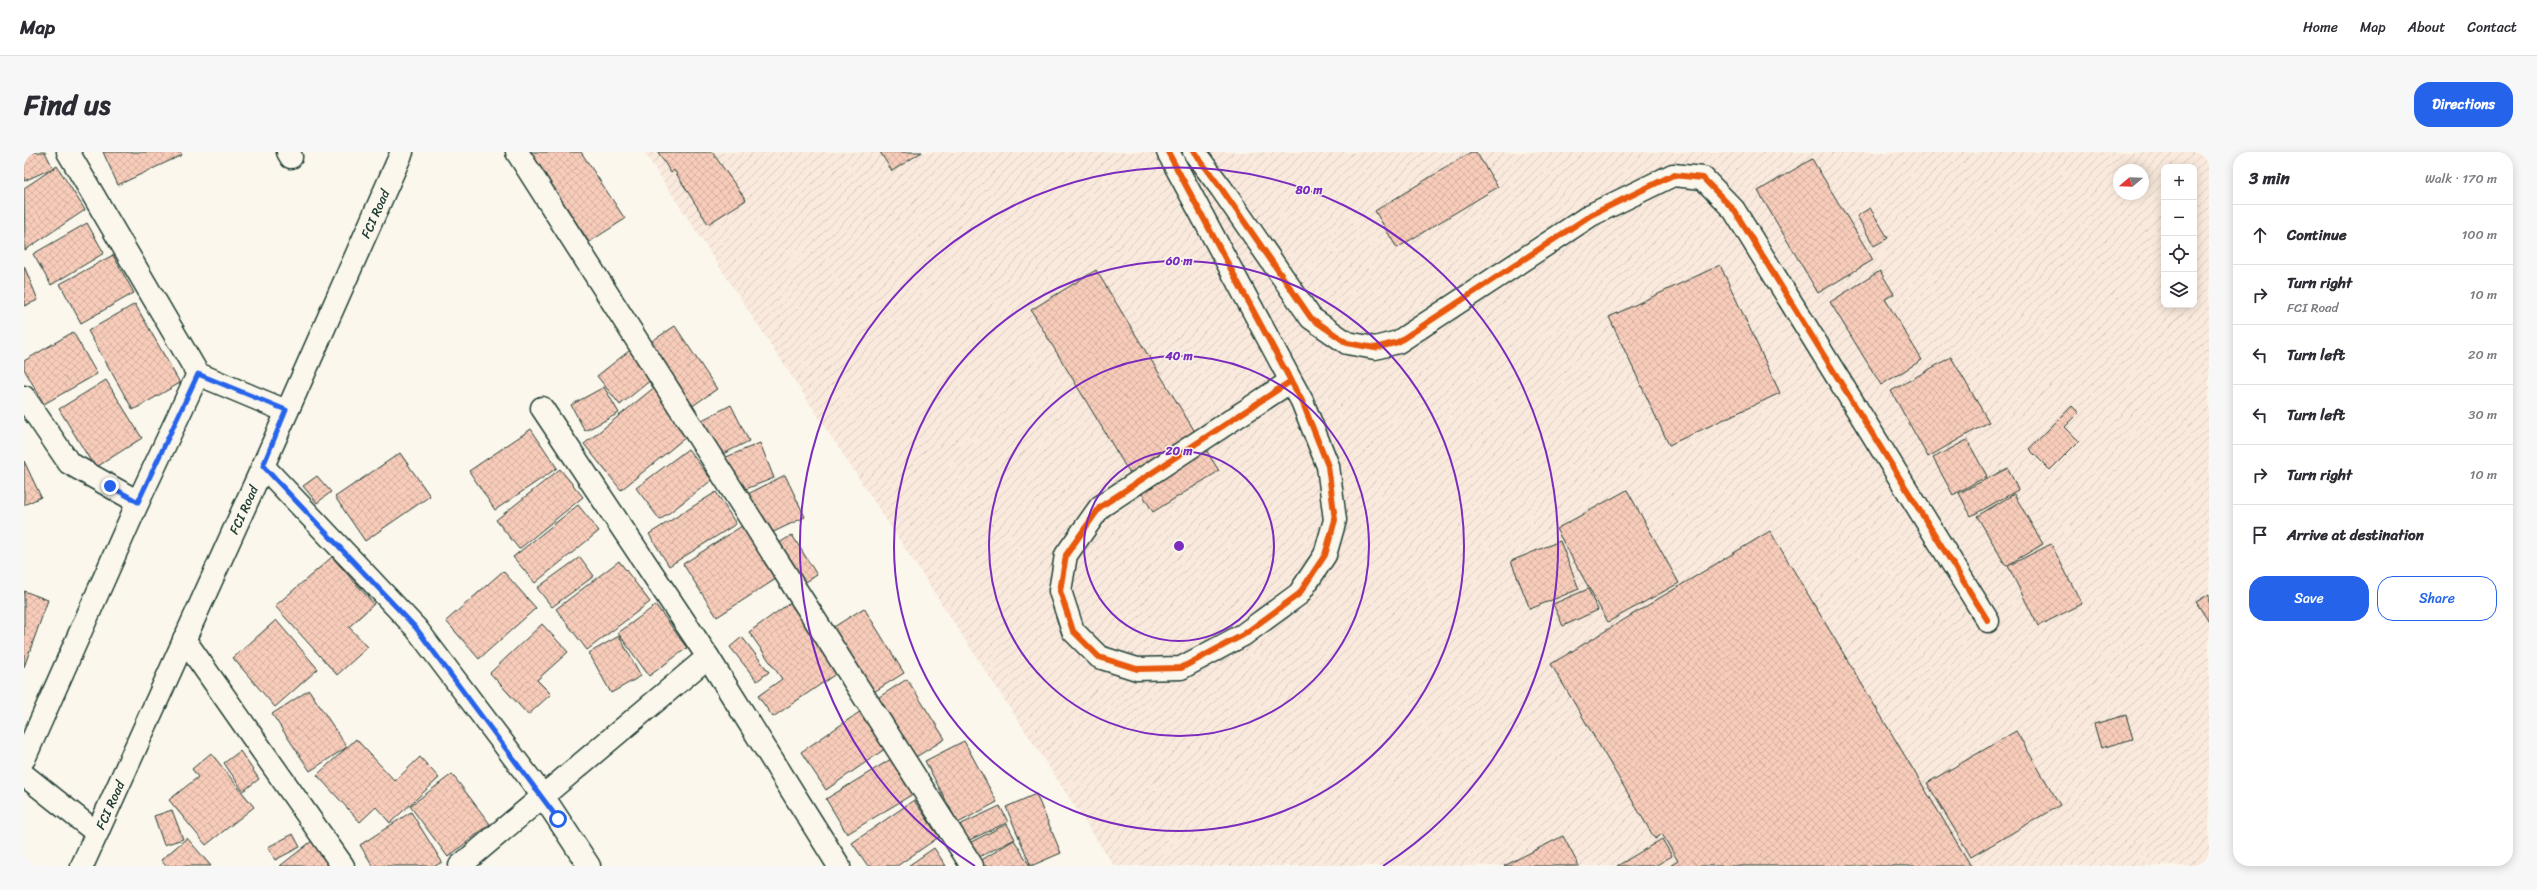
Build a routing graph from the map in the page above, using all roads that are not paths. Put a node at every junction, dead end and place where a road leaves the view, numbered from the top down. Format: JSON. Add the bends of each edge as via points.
{"nodes":[{"id":1,"x":68,"y":152,"type":"edge"},
{"id":2,"x":402,"y":152,"type":"edge"},
{"id":3,"x":517,"y":152,"type":"edge"},
{"id":4,"x":1168,"y":152,"type":"edge"},
{"id":5,"x":1194,"y":152,"type":"edge"},
{"id":6,"x":198,"y":374,"type":"junction"},
{"id":7,"x":1291,"y":381,"type":"junction"},
{"id":8,"x":24,"y":397,"type":"edge"},
{"id":9,"x":542,"y":408,"type":"dead end"},
{"id":10,"x":286,"y":410,"type":"junction"},
{"id":11,"x":263,"y":466,"type":"junction"},
{"id":12,"x":138,"y":502,"type":"junction"},
{"id":13,"x":1988,"y":621,"type":"dead end"},
{"id":14,"x":184,"y":639,"type":"junction"},
{"id":15,"x":708,"y":656,"type":"junction"},
{"id":16,"x":24,"y":759,"type":"edge"},
{"id":17,"x":24,"y":775,"type":"edge"},
{"id":18,"x":543,"y":796,"type":"junction"},
{"id":19,"x":97,"y":833,"type":"junction"},
{"id":20,"x":82,"y":866,"type":"edge"},
{"id":21,"x":343,"y":866,"type":"edge"},
{"id":22,"x":460,"y":866,"type":"edge"},
{"id":23,"x":589,"y":866,"type":"edge"},
{"id":24,"x":839,"y":866,"type":"edge"},
{"id":25,"x":972,"y":866,"type":"edge"}],
"edges":[{"from":1,"to":6,"type":"street"},
{"from":2,"to":10,"type":"street","name":"FCI Road"},
{"from":3,"to":25,"type":"street"},
{"from":4,"to":7,"type":"street"},
{"from":5,"to":13,"type":"street","via":[[1311,318],[1347,343],[1375,348],[1398,342],[1591,215],[1673,175],[1703,178],[1734,210]]},
{"from":6,"to":10,"type":"street"},
{"from":6,"to":12,"type":"street"},
{"from":7,"to":7,"type":"street","via":[[1302,401],[1328,466],[1335,520],[1325,555],[1299,594],[1243,635],[1181,668],[1138,669],[1099,657],[1073,631],[1060,591],[1066,555],[1100,508]]},
{"from":8,"to":12,"type":"street","via":[[69,463]]},
{"from":9,"to":15,"type":"street"},
{"from":10,"to":11,"type":"street","name":"FCI Road"},
{"from":11,"to":14,"type":"street","name":"FCI Road"},
{"from":11,"to":18,"type":"street","via":[[416,628]]},
{"from":12,"to":16,"type":"street"},
{"from":14,"to":19,"type":"street","name":"FCI Road"},
{"from":14,"to":21,"type":"street"},
{"from":15,"to":18,"type":"street"},
{"from":15,"to":24,"type":"street"},
{"from":17,"to":19,"type":"street"},
{"from":18,"to":22,"type":"street"},
{"from":18,"to":23,"type":"street"},
{"from":19,"to":20,"type":"street","name":"FCI Road"}]}
